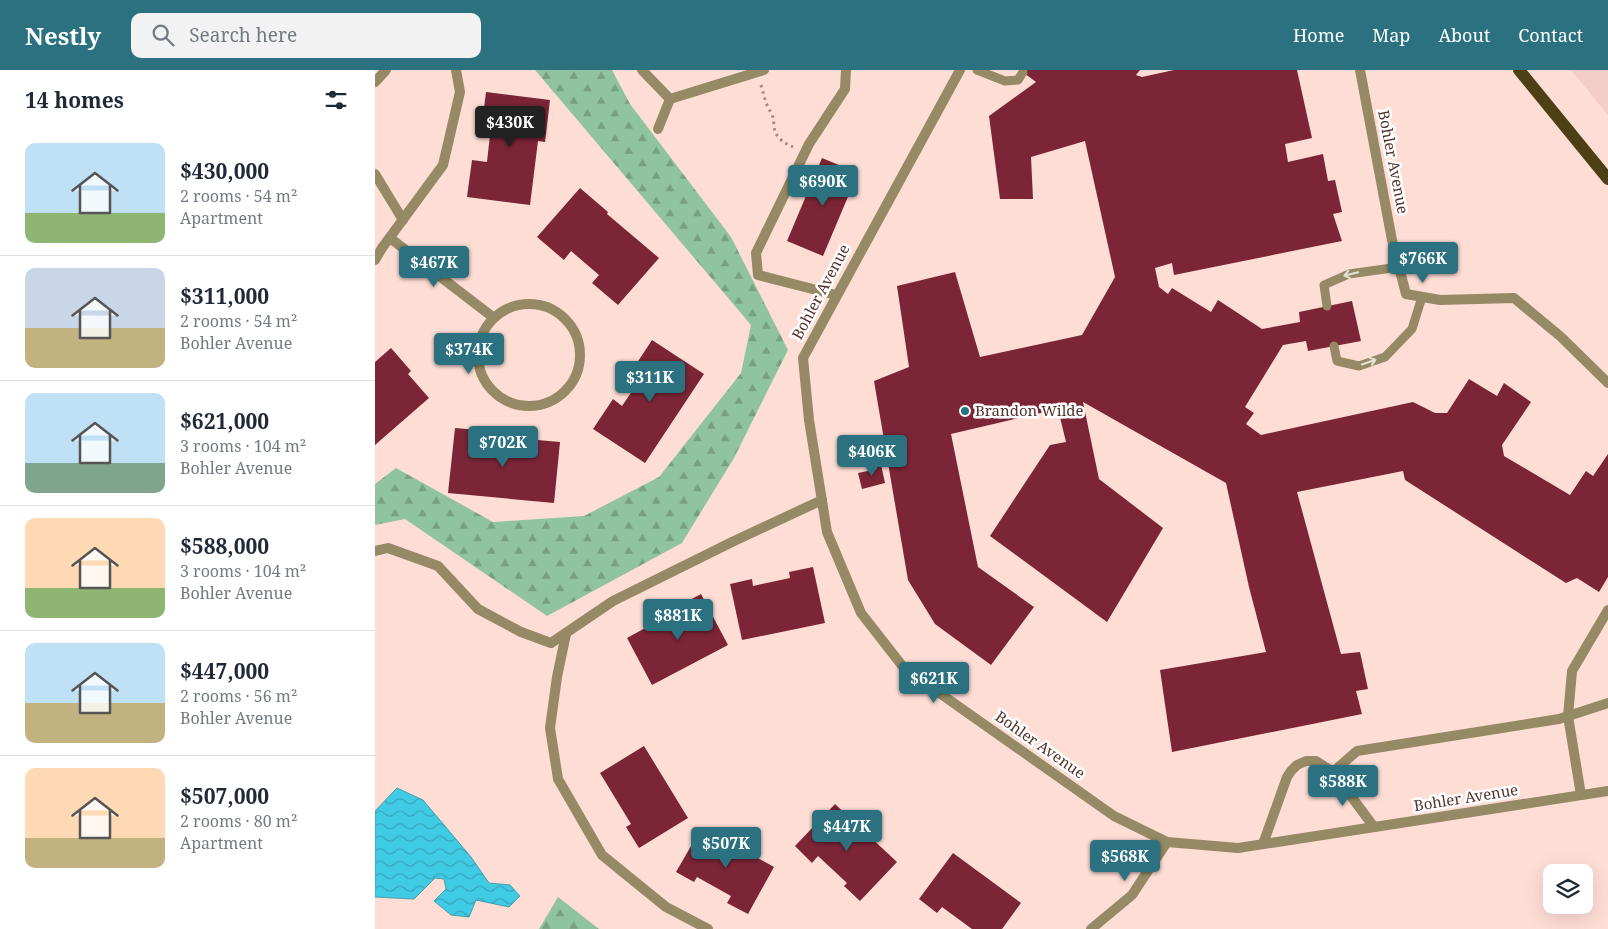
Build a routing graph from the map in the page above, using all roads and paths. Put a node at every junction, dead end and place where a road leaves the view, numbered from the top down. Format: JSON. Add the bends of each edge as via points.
{"nodes":[{"id":1,"x":386,"y":70,"type":"edge"},
{"id":2,"x":456,"y":70,"type":"edge"},
{"id":3,"x":642,"y":70,"type":"edge"},
{"id":4,"x":846,"y":70,"type":"edge"},
{"id":5,"x":960,"y":70,"type":"edge"},
{"id":6,"x":977,"y":70,"type":"edge"},
{"id":7,"x":1360,"y":70,"type":"edge"},
{"id":8,"x":1519,"y":70,"type":"edge"},
{"id":9,"x":761,"y":71,"type":"edge"},
{"id":10,"x":1023,"y":72,"type":"dead end"},
{"id":11,"x":375,"y":82,"type":"edge"},
{"id":12,"x":670,"y":99,"type":"junction"},
{"id":13,"x":658,"y":129,"type":"dead end"},
{"id":14,"x":804,"y":153,"type":"junction"},
{"id":15,"x":375,"y":174,"type":"edge"},
{"id":16,"x":1608,"y":179,"type":"edge"},
{"id":17,"x":403,"y":220,"type":"junction"},
{"id":18,"x":389,"y":238,"type":"junction"},
{"id":19,"x":375,"y":260,"type":"edge"},
{"id":20,"x":1399,"y":267,"type":"junction"},
{"id":21,"x":836,"y":295,"type":"junction"},
{"id":22,"x":1422,"y":297,"type":"junction"},
{"id":23,"x":1327,"y":306,"type":"dead end"},
{"id":24,"x":494,"y":318,"type":"junction"},
{"id":25,"x":1334,"y":346,"type":"dead end"},
{"id":26,"x":1608,"y":382,"type":"edge"},
{"id":27,"x":822,"y":500,"type":"junction"},
{"id":28,"x":375,"y":551,"type":"edge"},
{"id":29,"x":1608,"y":610,"type":"edge"},
{"id":30,"x":566,"y":634,"type":"junction"},
{"id":31,"x":1608,"y":703,"type":"edge"},
{"id":32,"x":1568,"y":716,"type":"junction"},
{"id":33,"x":1333,"y":772,"type":"junction"},
{"id":34,"x":1608,"y":791,"type":"edge"},
{"id":35,"x":1581,"y":795,"type":"junction"},
{"id":36,"x":1373,"y":827,"type":"junction"},
{"id":37,"x":1167,"y":842,"type":"junction"},
{"id":38,"x":1263,"y":844,"type":"junction"},
{"id":39,"x":708,"y":929,"type":"edge"},
{"id":40,"x":1091,"y":929,"type":"edge"}],
"edges":[{"from":1,"to":11,"type":"street"},
{"from":2,"to":17,"type":"street","via":[[460,92],[443,165]]},
{"from":3,"to":12,"type":"street"},
{"from":4,"to":14,"type":"street","via":[[845,89]]},
{"from":5,"to":21,"type":"street","name":"Bohler Avenue"},
{"from":6,"to":10,"type":"lane","via":[[1005,82],[1018,80]]},
{"from":7,"to":20,"type":"street","name":"Bohler Avenue"},
{"from":8,"to":16,"type":"main road"},
{"from":9,"to":12,"type":"street"},
{"from":9,"to":14,"type":"path","via":[[775,133],[783,142]]},
{"from":12,"to":13,"type":"street"},
{"from":14,"to":21,"type":"street","via":[[755,253],[758,274]]},
{"from":15,"to":17,"type":"street"},
{"from":17,"to":18,"type":"street"},
{"from":18,"to":19,"type":"street"},
{"from":18,"to":24,"type":"street"},
{"from":20,"to":22,"type":"street","name":"Bohler Avenue","via":[[1406,294]]},
{"from":20,"to":23,"type":"lane","one_way":true,"via":[[1349,274],[1324,285]]},
{"from":21,"to":27,"type":"street","name":"Bohler Avenue","via":[[803,358]]},
{"from":25,"to":22,"type":"lane","one_way":true,"via":[[1337,361],[1359,366],[1385,357],[1412,329]]},
{"from":22,"to":26,"type":"street","name":"Bohler Avenue","via":[[1440,300],[1514,298]]},
{"from":24,"to":24,"type":"street","via":[[478,347],[478,364],[494,393],[508,402],[524,406],[541,405],[557,399],[578,373],[581,356],[578,339],[570,324],[557,312],[525,304],[508,308]]},
{"from":27,"to":30,"type":"street","via":[[613,601]]},
{"from":27,"to":37,"type":"street","name":"Bohler Avenue","via":[[827,532],[861,613],[904,668],[1114,816]]},
{"from":28,"to":30,"type":"street","via":[[388,548],[438,566],[478,609],[521,632],[551,642]]},
{"from":29,"to":32,"type":"street","via":[[1573,671]]},
{"from":30,"to":39,"type":"street","via":[[550,728],[558,779],[602,856],[666,907]]},
{"from":31,"to":32,"type":"street"},
{"from":32,"to":33,"type":"street","via":[[1357,751]]},
{"from":32,"to":35,"type":"street"},
{"from":33,"to":36,"type":"street"},
{"from":33,"to":38,"type":"street","via":[[1316,761],[1305,761],[1291,771]]},
{"from":34,"to":35,"type":"street","name":"Bohler Avenue"},
{"from":35,"to":36,"type":"street","name":"Bohler Avenue"},
{"from":36,"to":38,"type":"street","name":"Bohler Avenue"},
{"from":37,"to":38,"type":"street","name":"Bohler Avenue","via":[[1238,848]]},
{"from":37,"to":40,"type":"street","via":[[1132,895]]}]}
